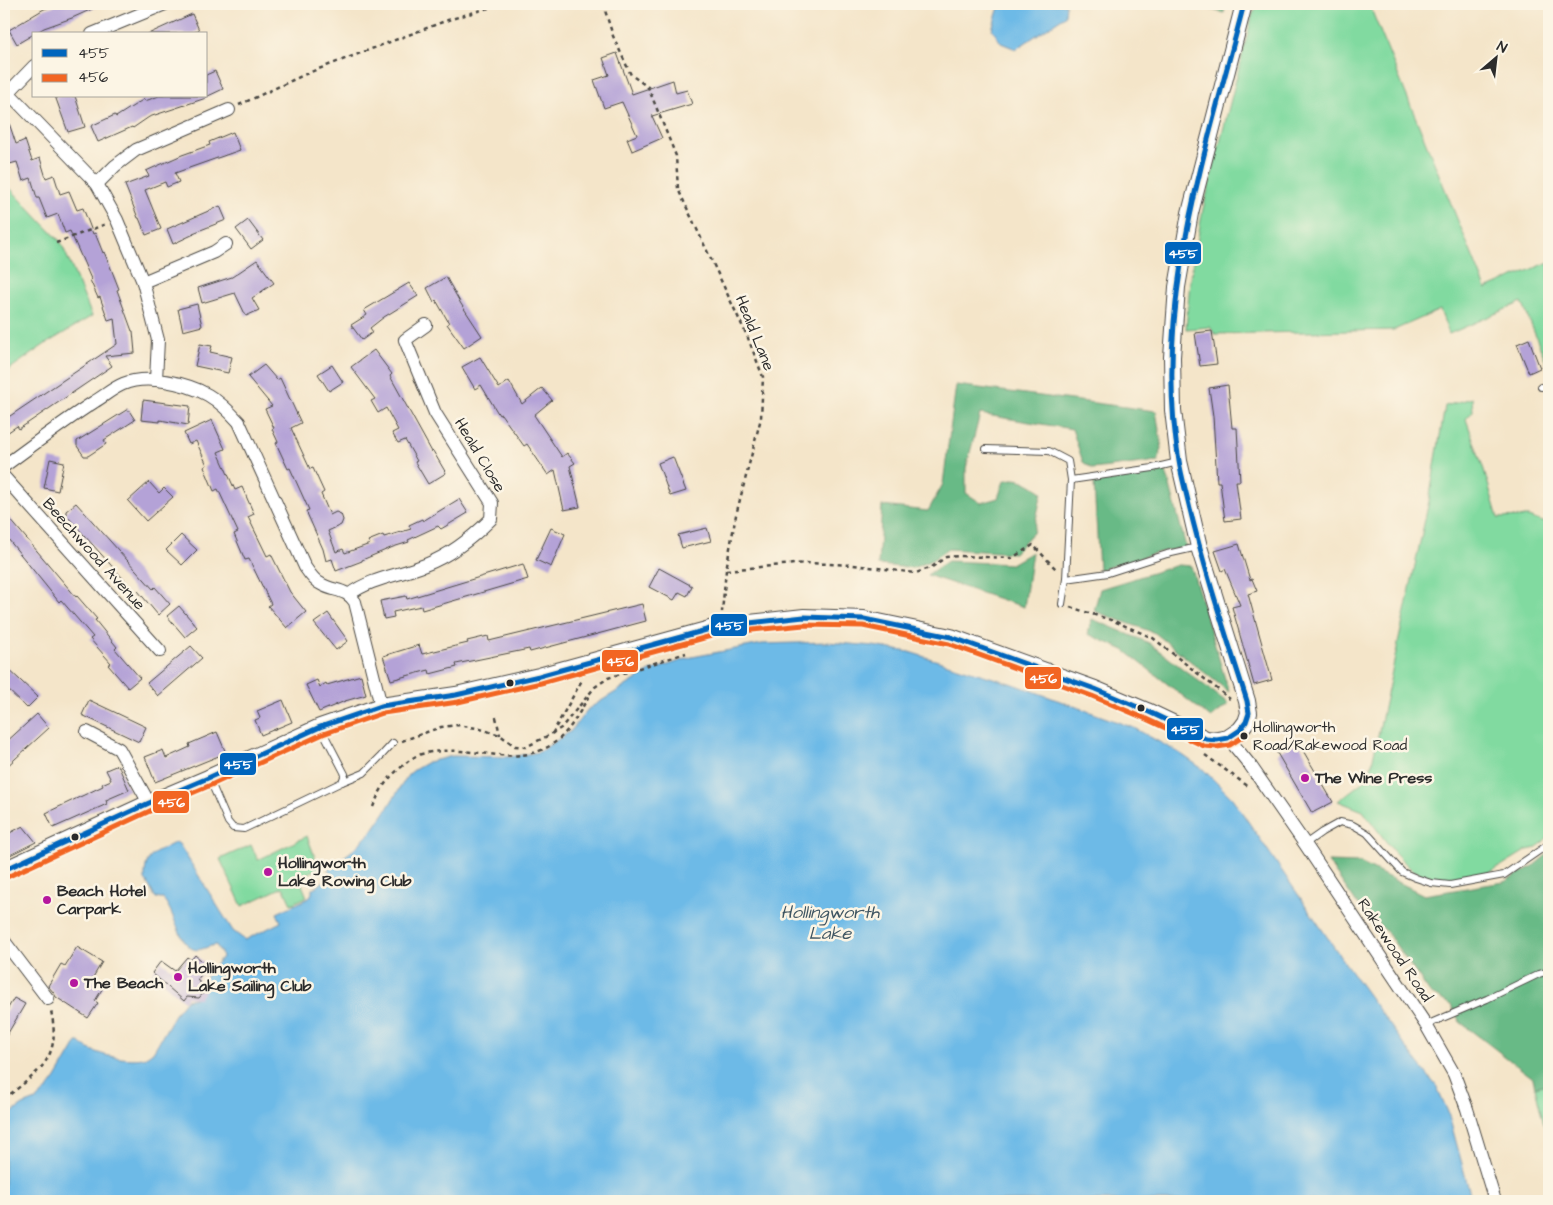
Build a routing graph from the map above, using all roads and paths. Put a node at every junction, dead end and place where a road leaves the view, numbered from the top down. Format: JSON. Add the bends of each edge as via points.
{"nodes":[{"id":1,"x":165,"y":4,"type":"edge"},
{"id":2,"x":502,"y":4,"type":"edge"},
{"id":3,"x":602,"y":4,"type":"edge"},
{"id":4,"x":1244,"y":4,"type":"edge"},
{"id":5,"x":97,"y":32,"type":"edge"},
{"id":6,"x":32,"y":68,"type":"edge"},
{"id":7,"x":6,"y":90,"type":"edge"},
{"id":8,"x":229,"y":110,"type":"joint"},
{"id":9,"x":97,"y":184,"type":"junction"},
{"id":10,"x":117,"y":220,"type":"junction"},
{"id":11,"x":56,"y":243,"type":"dead end"},
{"id":12,"x":226,"y":244,"type":"dead end"},
{"id":13,"x":143,"y":282,"type":"junction"},
{"id":14,"x":426,"y":325,"type":"dead end"},
{"id":15,"x":156,"y":380,"type":"junction"},
{"id":16,"x":1549,"y":386,"type":"edge"},
{"id":17,"x":1541,"y":387,"type":"dead end"},
{"id":18,"x":986,"y":449,"type":"dead end"},
{"id":19,"x":1179,"y":461,"type":"junction"},
{"id":20,"x":4,"y":466,"type":"edge"},
{"id":21,"x":4,"y":478,"type":"edge"},
{"id":22,"x":1071,"y":480,"type":"junction"},
{"id":23,"x":1199,"y":547,"type":"junction"},
{"id":24,"x":726,"y":570,"type":"junction"},
{"id":25,"x":1066,"y":579,"type":"junction"},
{"id":26,"x":350,"y":594,"type":"junction"},
{"id":27,"x":1062,"y":604,"type":"joint"},
{"id":28,"x":721,"y":615,"type":"dead end"},
{"id":29,"x":160,"y":651,"type":"dead end"},
{"id":30,"x":687,"y":652,"type":"dead end"},
{"id":31,"x":584,"y":678,"type":"dead end"},
{"id":32,"x":595,"y":687,"type":"junction"},
{"id":33,"x":1247,"y":701,"type":"junction"},
{"id":34,"x":381,"y":706,"type":"junction"},
{"id":35,"x":496,"y":717,"type":"dead end"},
{"id":36,"x":320,"y":727,"type":"junction"},
{"id":37,"x":87,"y":732,"type":"dead end"},
{"id":38,"x":551,"y":734,"type":"junction"},
{"id":39,"x":500,"y":735,"type":"junction"},
{"id":40,"x":1228,"y":738,"type":"junction"},
{"id":41,"x":392,"y":743,"type":"joint"},
{"id":42,"x":526,"y":747,"type":"junction"},
{"id":43,"x":1201,"y":752,"type":"dead end"},
{"id":44,"x":527,"y":754,"type":"junction"},
{"id":45,"x":208,"y":778,"type":"junction"},
{"id":46,"x":342,"y":782,"type":"junction"},
{"id":47,"x":1267,"y":791,"type":"junction"},
{"id":48,"x":149,"y":803,"type":"junction"},
{"id":49,"x":373,"y":807,"type":"dead end"},
{"id":50,"x":1305,"y":844,"type":"junction"},
{"id":51,"x":1549,"y":844,"type":"edge"},
{"id":52,"x":4,"y":870,"type":"edge"},
{"id":53,"x":6,"y":950,"type":"edge"},
{"id":54,"x":1549,"y":971,"type":"edge"},
{"id":55,"x":48,"y":999,"type":"joint"},
{"id":56,"x":1426,"y":1025,"type":"junction"},
{"id":57,"x":4,"y":1099,"type":"edge"},
{"id":58,"x":1495,"y":1201,"type":"edge"}],
"edges":[{"from":1,"to":5,"type":"street"},
{"from":2,"to":8,"type":"path","via":[[448,20],[308,73]]},
{"from":3,"to":24,"type":"path","name":"Heald Lane","via":[[631,75],[648,87],[676,156],[678,188],[763,377],[761,418],[736,515]]},
{"from":4,"to":19,"type":"main road","via":[[1190,213],[1177,287],[1172,357],[1173,410]]},
{"from":6,"to":7,"type":"street"},
{"from":7,"to":9,"type":"street"},
{"from":8,"to":9,"type":"street","via":[[136,150]]},
{"from":9,"to":10,"type":"street"},
{"from":10,"to":11,"type":"path"},
{"from":10,"to":13,"type":"street"},
{"from":12,"to":13,"type":"street"},
{"from":13,"to":15,"type":"street","via":[[158,340]]},
{"from":14,"to":26,"type":"street","name":"Heald Close","via":[[405,340],[435,413],[492,503],[491,519],[473,537],[444,557],[360,586]]},
{"from":15,"to":20,"type":"street","via":[[123,384]]},
{"from":15,"to":26,"type":"street","via":[[184,385],[225,406],[239,422],[305,567],[320,584]]},
{"from":16,"to":17,"type":"lane"},
{"from":18,"to":22,"type":"lane","via":[[1049,451],[1068,461]]},
{"from":19,"to":22,"type":"lane"},
{"from":19,"to":23,"type":"main road"},
{"from":21,"to":29,"type":"street","name":"Beechwood Avenue"},
{"from":22,"to":25,"type":"lane"},
{"from":23,"to":25,"type":"lane","via":[[1108,574]]},
{"from":23,"to":33,"type":"main road"},
{"from":24,"to":25,"type":"path","via":[[806,563],[916,573],[946,557],[1012,558],[1033,545]]},
{"from":24,"to":28,"type":"path","name":"Heald Lane"},
{"from":25,"to":27,"type":"lane"},
{"from":26,"to":34,"type":"street","via":[[355,602]]},
{"from":27,"to":33,"type":"path","via":[[1153,638],[1232,701]]},
{"from":30,"to":32,"type":"path","via":[[608,678]]},
{"from":31,"to":38,"type":"path"},
{"from":32,"to":38,"type":"path","via":[[561,728]]},
{"from":32,"to":44,"type":"path","via":[[571,727],[559,739],[544,749]]},
{"from":33,"to":40,"type":"main road","via":[[1246,722]]},
{"from":34,"to":36,"type":"main road"},
{"from":34,"to":40,"type":"main road","via":[[456,695],[529,678],[721,626],[804,617],[864,619],[951,637],[1095,689],[1206,739]]},
{"from":35,"to":39,"type":"path"},
{"from":36,"to":45,"type":"main road"},
{"from":36,"to":46,"type":"lane","via":[[345,774]]},
{"from":37,"to":48,"type":"street","via":[[120,749]]},
{"from":38,"to":42,"type":"path"},
{"from":39,"to":41,"type":"path","via":[[457,725]]},
{"from":39,"to":42,"type":"path","via":[[515,746]]},
{"from":40,"to":47,"type":"street","name":"Rakewood Road"},
{"from":41,"to":46,"type":"lane","via":[[364,773]]},
{"from":42,"to":44,"type":"path"},
{"from":43,"to":47,"type":"path","via":[[1247,786]]},
{"from":44,"to":49,"type":"path","via":[[492,755],[460,751],[416,756],[390,777]]},
{"from":45,"to":46,"type":"lane","via":[[228,822],[233,828],[244,829]]},
{"from":45,"to":48,"type":"main road"},
{"from":47,"to":50,"type":"street","name":"Rakewood Road"},
{"from":48,"to":52,"type":"main road","via":[[59,851]]},
{"from":50,"to":51,"type":"lane","via":[[1340,822],[1353,825],[1368,833],[1402,872],[1431,883],[1450,885],[1504,875]]},
{"from":50,"to":56,"type":"street","name":"Rakewood Road"},
{"from":53,"to":55,"type":"street"},
{"from":54,"to":56,"type":"lane"},
{"from":55,"to":57,"type":"path","via":[[54,1024],[51,1053],[26,1082]]},
{"from":56,"to":58,"type":"street","name":"Rakewood Road","via":[[1454,1074]]}]}
